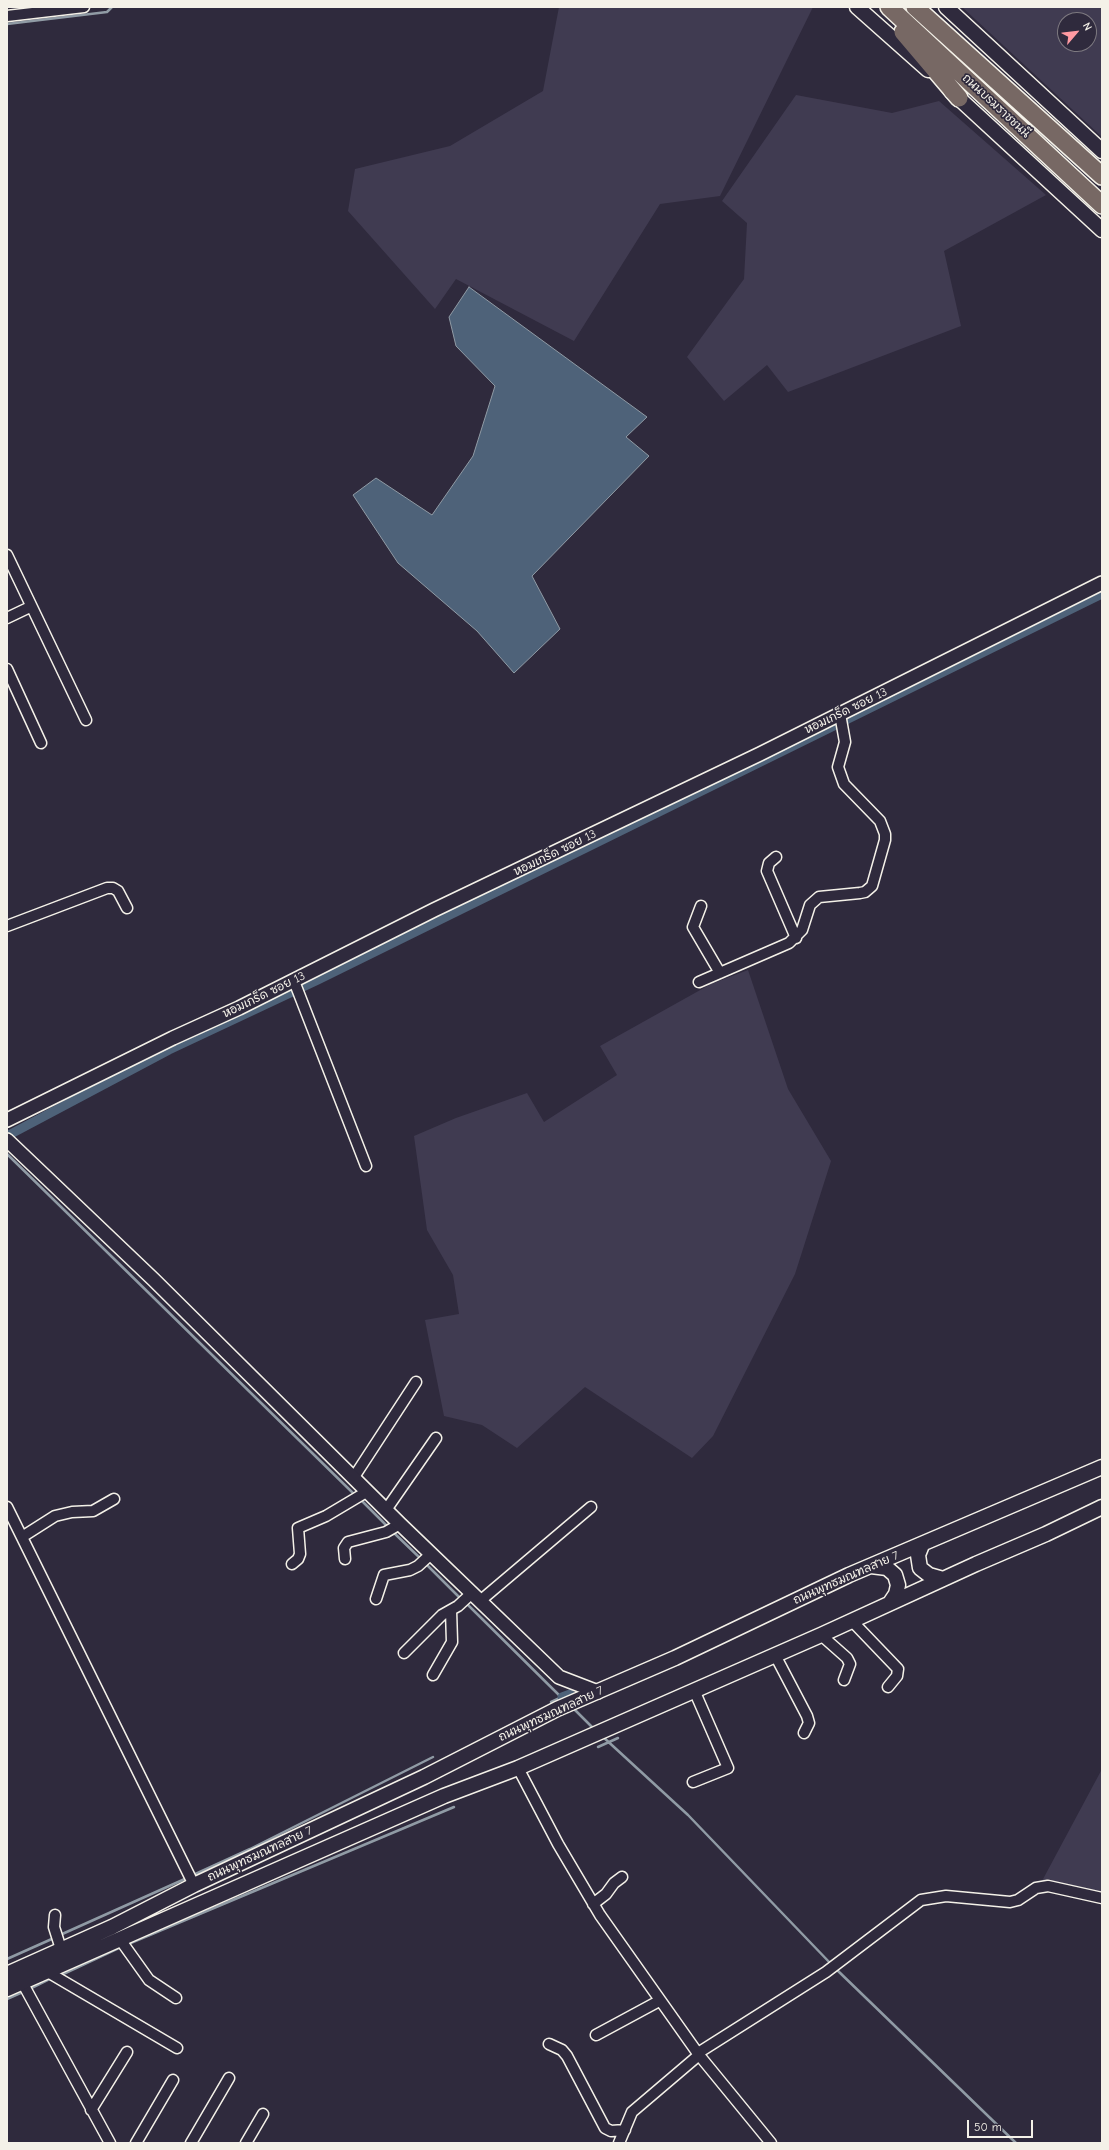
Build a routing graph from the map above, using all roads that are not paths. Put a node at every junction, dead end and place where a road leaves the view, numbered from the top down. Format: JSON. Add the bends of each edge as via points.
{"nodes":[{"id":1,"x":84,"y":7,"type":"edge"},
{"id":2,"x":857,"y":7,"type":"edge"},
{"id":3,"x":882,"y":7,"type":"edge"},
{"id":4,"x":889,"y":7,"type":"edge"},
{"id":5,"x":915,"y":7,"type":"edge"},
{"id":6,"x":946,"y":7,"type":"edge"},
{"id":7,"x":7,"y":16,"type":"edge"},
{"id":8,"x":959,"y":98,"type":"junction"},
{"id":9,"x":1102,"y":151,"type":"edge"},
{"id":10,"x":1102,"y":176,"type":"edge"},
{"id":11,"x":1102,"y":205,"type":"edge"},
{"id":12,"x":1102,"y":230,"type":"edge"},
{"id":13,"x":7,"y":555,"type":"edge"},
{"id":14,"x":1102,"y":583,"type":"edge"},
{"id":15,"x":30,"y":606,"type":"junction"},
{"id":16,"x":7,"y":618,"type":"edge"},
{"id":17,"x":7,"y":669,"type":"edge"},
{"id":18,"x":86,"y":720,"type":"dead end"},
{"id":19,"x":841,"y":720,"type":"junction"},
{"id":20,"x":41,"y":743,"type":"dead end"},
{"id":21,"x":776,"y":858,"type":"dead end"},
{"id":22,"x":701,"y":906,"type":"dead end"},
{"id":23,"x":127,"y":908,"type":"dead end"},
{"id":24,"x":7,"y":926,"type":"edge"},
{"id":25,"x":796,"y":938,"type":"junction"},
{"id":26,"x":720,"y":973,"type":"junction"},
{"id":27,"x":699,"y":982,"type":"dead end"},
{"id":28,"x":297,"y":987,"type":"junction"},
{"id":29,"x":7,"y":1120,"type":"edge"},
{"id":30,"x":8,"y":1141,"type":"edge"},
{"id":31,"x":366,"y":1166,"type":"dead end"},
{"id":32,"x":416,"y":1382,"type":"dead end"},
{"id":33,"x":436,"y":1438,"type":"dead end"},
{"id":34,"x":1102,"y":1466,"type":"edge"},
{"id":35,"x":354,"y":1477,"type":"junction"},
{"id":36,"x":365,"y":1493,"type":"junction"},
{"id":37,"x":114,"y":1499,"type":"dead end"},
{"id":38,"x":7,"y":1507,"type":"edge"},
{"id":39,"x":590,"y":1507,"type":"dead end"},
{"id":40,"x":1102,"y":1507,"type":"edge"},
{"id":41,"x":386,"y":1510,"type":"junction"},
{"id":42,"x":393,"y":1528,"type":"junction"},
{"id":43,"x":22,"y":1537,"type":"junction"},
{"id":44,"x":922,"y":1545,"type":"junction"},
{"id":45,"x":429,"y":1556,"type":"junction"},
{"id":46,"x":345,"y":1559,"type":"dead end"},
{"id":47,"x":292,"y":1564,"type":"dead end"},
{"id":48,"x":871,"y":1566,"type":"junction"},
{"id":49,"x":943,"y":1579,"type":"junction"},
{"id":50,"x":473,"y":1597,"type":"junction"},
{"id":51,"x":376,"y":1599,"type":"dead end"},
{"id":52,"x":890,"y":1603,"type":"junction"},
{"id":53,"x":454,"y":1608,"type":"junction"},
{"id":54,"x":852,"y":1621,"type":"junction"},
{"id":55,"x":821,"y":1635,"type":"junction"},
{"id":56,"x":404,"y":1653,"type":"dead end"},
{"id":57,"x":774,"y":1655,"type":"junction"},
{"id":58,"x":433,"y":1675,"type":"dead end"},
{"id":59,"x":844,"y":1680,"type":"dead end"},
{"id":60,"x":888,"y":1687,"type":"dead end"},
{"id":61,"x":592,"y":1689,"type":"junction"},
{"id":62,"x":694,"y":1690,"type":"junction"},
{"id":63,"x":804,"y":1733,"type":"dead end"},
{"id":64,"x":518,"y":1768,"type":"junction"},
{"id":65,"x":694,"y":1782,"type":"dead end"},
{"id":66,"x":622,"y":1877,"type":"dead end"},
{"id":67,"x":191,"y":1880,"type":"junction"},
{"id":68,"x":1102,"y":1898,"type":"edge"},
{"id":69,"x":593,"y":1904,"type":"junction"},
{"id":70,"x":55,"y":1915,"type":"dead end"},
{"id":71,"x":120,"y":1940,"type":"junction"},
{"id":72,"x":60,"y":1945,"type":"junction"},
{"id":73,"x":7,"y":1974,"type":"edge"},
{"id":74,"x":52,"y":1975,"type":"junction"},
{"id":75,"x":23,"y":1983,"type":"junction"},
{"id":76,"x":7,"y":1989,"type":"edge"},
{"id":77,"x":176,"y":1998,"type":"dead end"},
{"id":78,"x":660,"y":2001,"type":"junction"},
{"id":79,"x":596,"y":2034,"type":"dead end"},
{"id":80,"x":549,"y":2044,"type":"dead end"},
{"id":81,"x":177,"y":2048,"type":"dead end"},
{"id":82,"x":127,"y":2052,"type":"dead end"},
{"id":83,"x":698,"y":2054,"type":"junction"},
{"id":84,"x":229,"y":2078,"type":"dead end"},
{"id":85,"x":173,"y":2080,"type":"dead end"},
{"id":86,"x":91,"y":2110,"type":"junction"},
{"id":87,"x":263,"y":2114,"type":"dead end"},
{"id":88,"x":625,"y":2130,"type":"junction"},
{"id":89,"x":110,"y":2143,"type":"edge"},
{"id":90,"x":136,"y":2143,"type":"edge"},
{"id":91,"x":191,"y":2143,"type":"edge"},
{"id":92,"x":246,"y":2143,"type":"edge"},
{"id":93,"x":619,"y":2143,"type":"edge"},
{"id":94,"x":771,"y":2143,"type":"edge"}],
"edges":[{"from":1,"to":7,"type":"street"},
{"from":2,"to":8,"type":"main road"},
{"from":3,"to":8,"type":"highway"},
{"from":4,"to":11,"type":"highway","name":"ถนนบรมราชชนนี"},
{"from":5,"to":10,"type":"highway","name":"ถนนบรมราชชนนี"},
{"from":6,"to":9,"type":"main road"},
{"from":8,"to":12,"type":"main road"},
{"from":13,"to":15,"type":"street"},
{"from":14,"to":19,"type":"street","name":"หอมเกร็ด ซอย 13"},
{"from":15,"to":16,"type":"street"},
{"from":15,"to":18,"type":"street"},
{"from":17,"to":20,"type":"street"},
{"from":19,"to":25,"type":"street","via":[[845,742],[838,767],[844,784],[880,821],[884,828],[885,840],[870,889],[860,893],[819,897],[813,900],[805,924]]},
{"from":19,"to":28,"type":"street","name":"หอมเกร็ด ซอย 13","via":[[434,910]]},
{"from":21,"to":25,"type":"street","via":[[768,863],[766,871]]},
{"from":22,"to":26,"type":"street","via":[[693,927]]},
{"from":23,"to":24,"type":"street","via":[[118,891],[107,888]]},
{"from":25,"to":26,"type":"street","via":[[773,951]]},
{"from":26,"to":27,"type":"street"},
{"from":28,"to":29,"type":"street","name":"หอมเกร็ด ซอย 13","via":[[166,1041]]},
{"from":28,"to":31,"type":"street"},
{"from":30,"to":35,"type":"street","via":[[40,1168]]},
{"from":32,"to":35,"type":"street"},
{"from":33,"to":41,"type":"street"},
{"from":34,"to":44,"type":"main road","name":"ถนนพุทธมณฑลสาย 7"},
{"from":35,"to":36,"type":"street"},
{"from":36,"to":41,"type":"street"},
{"from":36,"to":47,"type":"street","via":[[326,1516],[298,1528],[300,1554]]},
{"from":37,"to":43,"type":"street","via":[[93,1511],[55,1516]]},
{"from":38,"to":43,"type":"street"},
{"from":39,"to":50,"type":"street"},
{"from":40,"to":49,"type":"main road","name":"ถนนพุทธมณฑลสาย 7"},
{"from":41,"to":42,"type":"street"},
{"from":42,"to":45,"type":"street"},
{"from":42,"to":46,"type":"street","via":[[348,1542],[344,1548]]},
{"from":43,"to":67,"type":"street"},
{"from":44,"to":48,"type":"main road","name":"ถนนพุทธมณฑลสาย 7"},
{"from":44,"to":49,"type":"main road","via":[[918,1555],[920,1568],[929,1575]]},
{"from":45,"to":50,"type":"street"},
{"from":45,"to":51,"type":"street","via":[[410,1570],[384,1575]]},
{"from":48,"to":52,"type":"main road","via":[[887,1568],[895,1575],[898,1585]]},
{"from":48,"to":61,"type":"main road","name":"ถนนพุทธมณฑลสาย 7","via":[[675,1658]]},
{"from":49,"to":52,"type":"main road","name":"ถนนพุทธมณฑลสาย 7"},
{"from":50,"to":53,"type":"street"},
{"from":50,"to":61,"type":"street","via":[[559,1677]]},
{"from":52,"to":54,"type":"main road","name":"ถนนพุทธมณฑลสาย 7"},
{"from":53,"to":56,"type":"street","via":[[442,1615]]},
{"from":53,"to":58,"type":"street","via":[[452,1642]]},
{"from":54,"to":55,"type":"main road","name":"ถนนพุทธมณฑลสาย 7"},
{"from":54,"to":60,"type":"street","via":[[898,1669],[897,1676]]},
{"from":55,"to":57,"type":"main road","name":"ถนนพุทธมณฑลสาย 7"},
{"from":55,"to":59,"type":"street","via":[[847,1658],[850,1664]]},
{"from":57,"to":62,"type":"main road","name":"ถนนพุทธมณฑลสาย 7"},
{"from":57,"to":63,"type":"street","via":[[808,1716],[809,1723]]},
{"from":61,"to":67,"type":"main road","name":"ถนนพุทธมณฑลสาย 7","via":[[580,1700],[557,1709],[424,1777]]},
{"from":62,"to":64,"type":"main road","name":"ถนนพุทธมณฑลสาย 7"},
{"from":62,"to":65,"type":"street","via":[[728,1768]]},
{"from":64,"to":69,"type":"street"},
{"from":64,"to":71,"type":"main road","name":"ถนนพุทธมณฑลสาย 7","via":[[444,1796]]},
{"from":66,"to":69,"type":"street"},
{"from":67,"to":72,"type":"main road","name":"ถนนพุทธมณฑลสาย 7","via":[[112,1927]]},
{"from":68,"to":83,"type":"street","via":[[1048,1886],[1036,1888],[1018,1900],[1010,1902],[946,1896],[914,1904],[842,1961]]},
{"from":69,"to":78,"type":"street"},
{"from":70,"to":72,"type":"street","via":[[54,1927]]},
{"from":71,"to":74,"type":"main road","name":"ถนนพุทธมณฑลสาย 7"},
{"from":71,"to":77,"type":"street","via":[[149,1980]]},
{"from":72,"to":73,"type":"main road","name":"ถนนพุทธมณฑลสาย 7"},
{"from":74,"to":75,"type":"main road","name":"ถนนพุทธมณฑลสาย 7"},
{"from":74,"to":81,"type":"street"},
{"from":75,"to":76,"type":"main road","name":"ถนนพุทธมณฑลสาย 7"},
{"from":75,"to":86,"type":"street"},
{"from":78,"to":79,"type":"street"},
{"from":78,"to":83,"type":"street"},
{"from":80,"to":88,"type":"street","via":[[562,2050],[567,2056],[604,2128],[611,2131]]},
{"from":82,"to":86,"type":"street"},
{"from":83,"to":88,"type":"street","via":[[632,2112]]},
{"from":83,"to":94,"type":"street"},
{"from":84,"to":91,"type":"street"},
{"from":85,"to":90,"type":"street"},
{"from":86,"to":89,"type":"street"},
{"from":87,"to":92,"type":"street"},
{"from":88,"to":93,"type":"street"}]}
